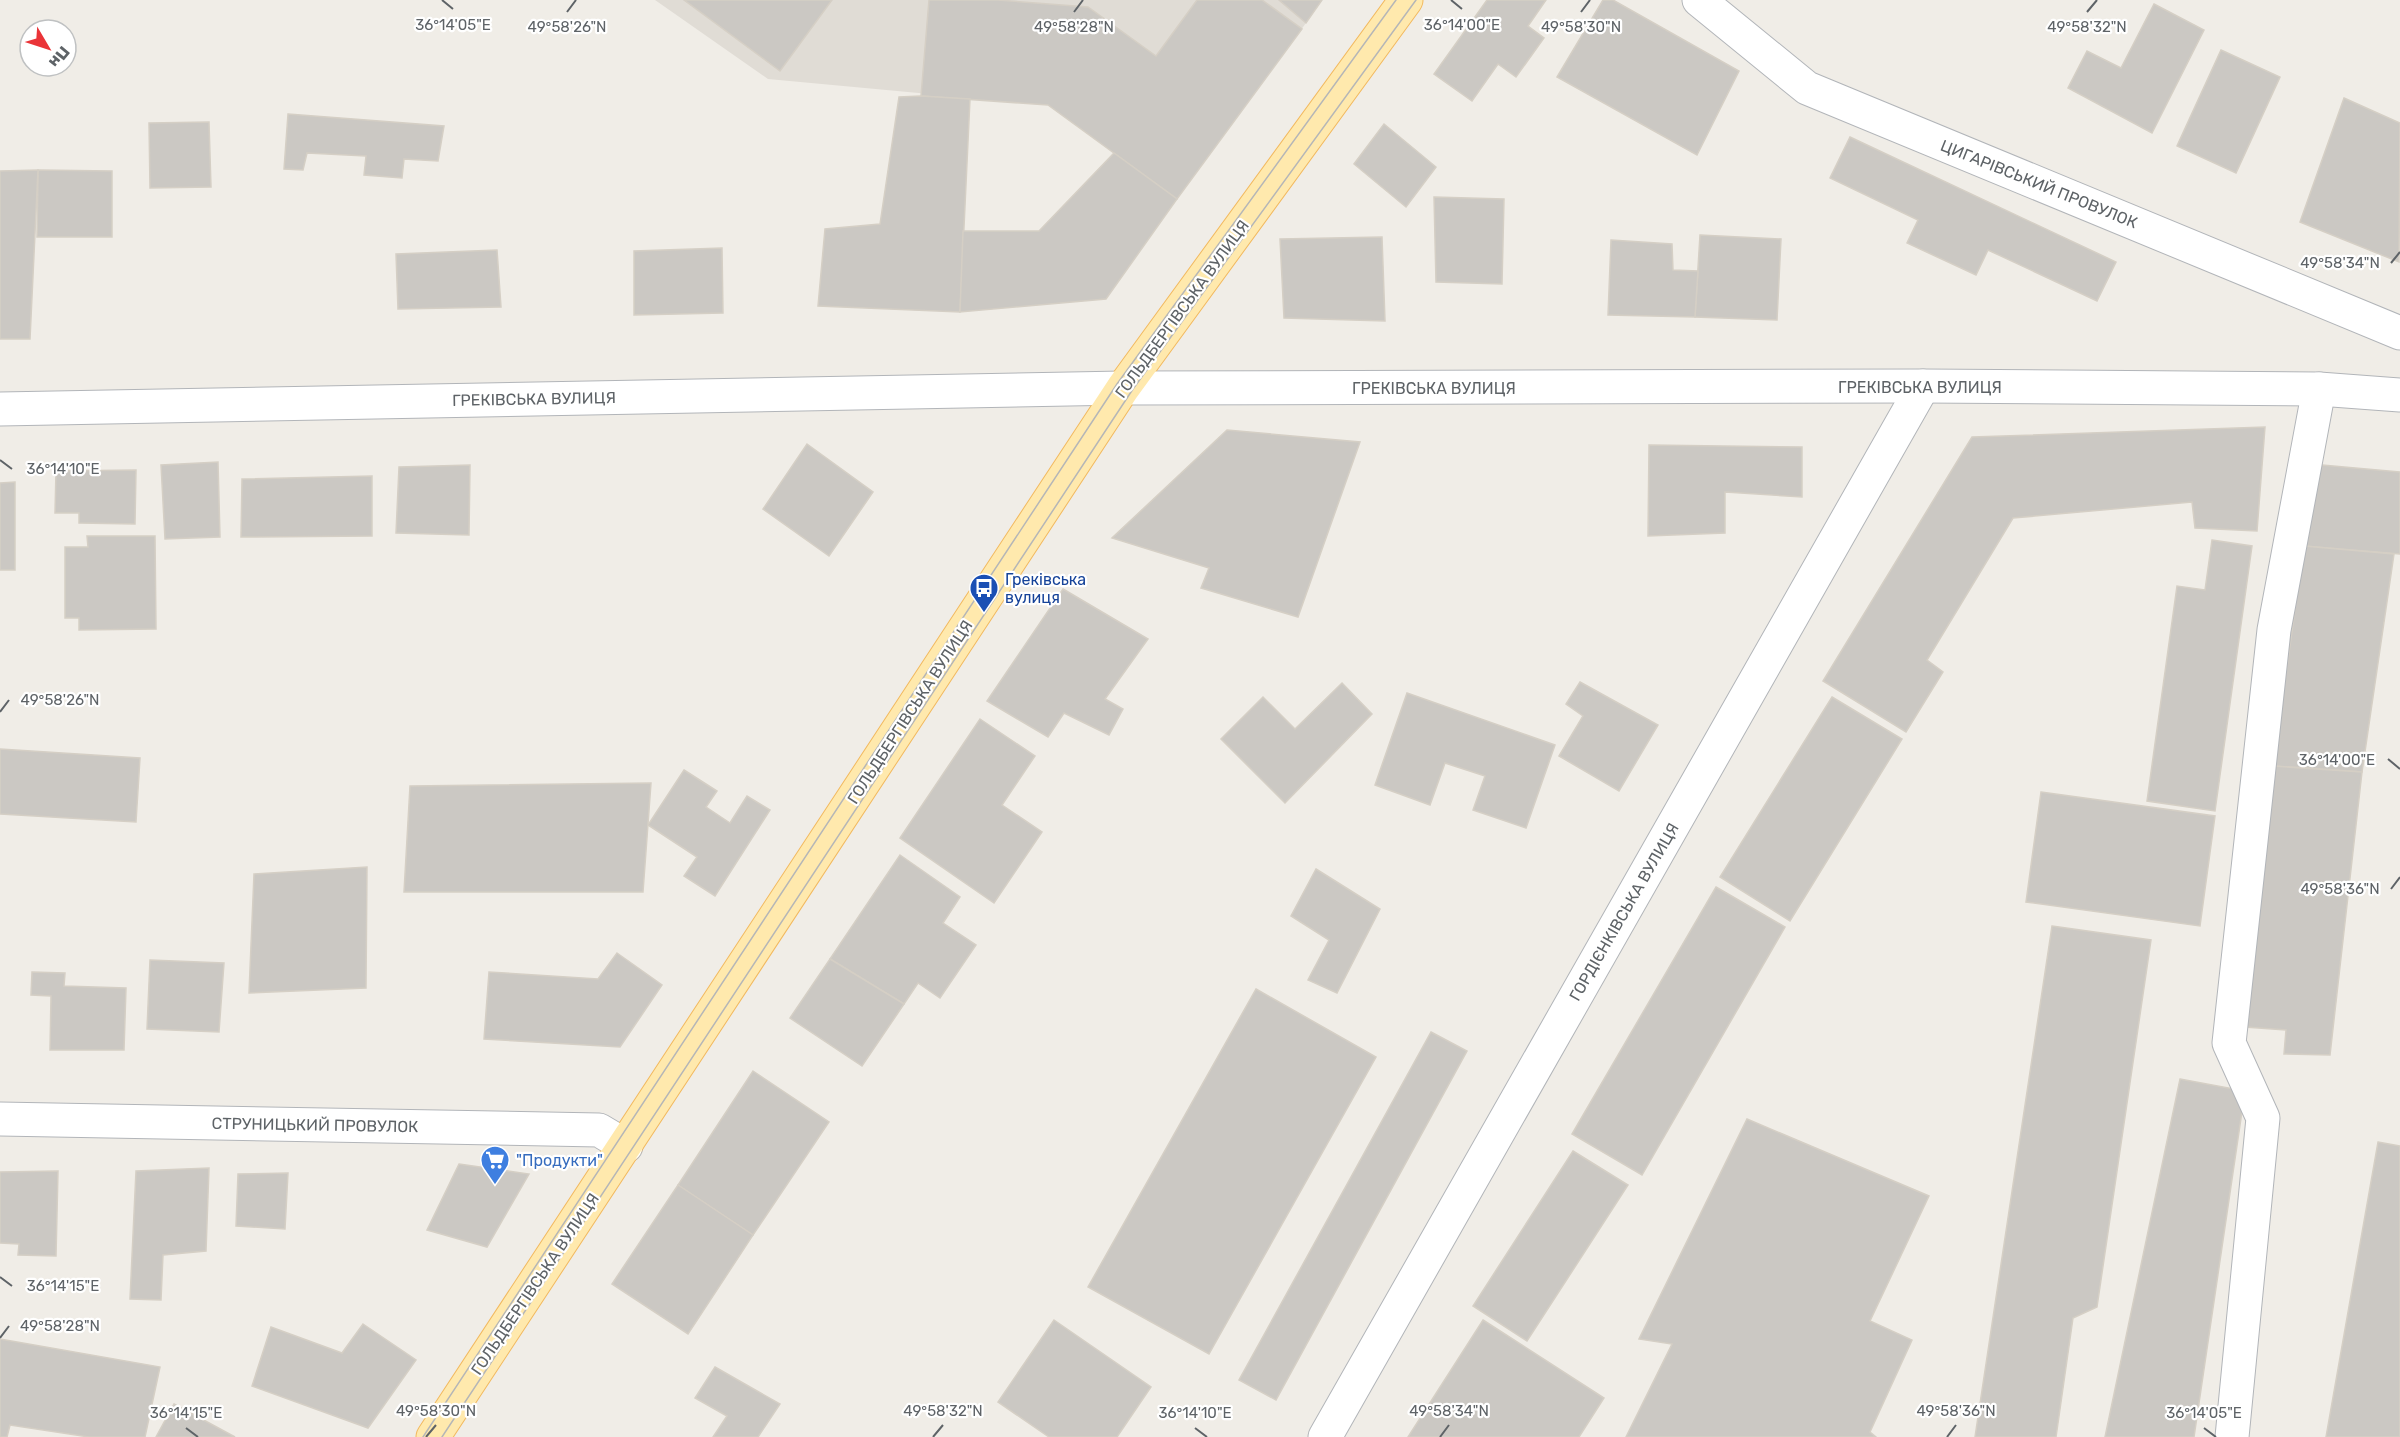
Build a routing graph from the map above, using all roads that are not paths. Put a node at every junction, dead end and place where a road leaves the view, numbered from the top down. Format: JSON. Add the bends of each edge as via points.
{"nodes":[{"id":1,"x":1406,"y":0,"type":"edge"},
{"id":2,"x":1699,"y":0,"type":"edge"},
{"id":3,"x":2400,"y":333,"type":"edge"},
{"id":4,"x":1923,"y":386,"type":"junction"},
{"id":5,"x":1123,"y":388,"type":"junction"},
{"id":6,"x":2319,"y":389,"type":"junction"},
{"id":7,"x":2400,"y":395,"type":"edge"},
{"id":8,"x":0,"y":410,"type":"edge"},
{"id":9,"x":0,"y":1119,"type":"edge"},
{"id":10,"x":626,"y":1146,"type":"junction"},
{"id":11,"x":433,"y":1437,"type":"edge"},
{"id":12,"x":1325,"y":1437,"type":"edge"},
{"id":13,"x":2232,"y":1437,"type":"edge"}],
"edges":[{"from":1,"to":5,"type":"main road","name":"ГОЛЬДБЕРГІВСЬКА ВУЛИЦЯ"},
{"from":2,"to":3,"type":"street","name":"ЦИГАРІВСЬКИЙ ПРОВУЛОК","via":[[1807,88]]},
{"from":4,"to":5,"type":"street","name":"ГРЕКІВСЬКА ВУЛИЦЯ"},
{"from":4,"to":6,"type":"street","name":"ГРЕКІВСЬКА ВУЛИЦЯ"},
{"from":4,"to":12,"type":"street","name":"ГОРДІЄНКІВСЬКА ВУЛИЦЯ"},
{"from":5,"to":8,"type":"street","name":"ГРЕКІВСЬКА ВУЛИЦЯ"},
{"from":5,"to":10,"type":"main road","name":"ГОЛЬДБЕРГІВСЬКА ВУЛИЦЯ"},
{"from":6,"to":7,"type":"street","name":"ГРЕКІВСЬКА ВУЛИЦЯ"},
{"from":6,"to":13,"type":"street","via":[[2274,630],[2229,1043],[2263,1118]]},
{"from":9,"to":10,"type":"street","name":"СТРУНИЦЬКИЙ ПРОВУЛОК","via":[[599,1130]]},
{"from":10,"to":11,"type":"main road","name":"ГОЛЬДБЕРГІВСЬКА ВУЛИЦЯ"}]}
